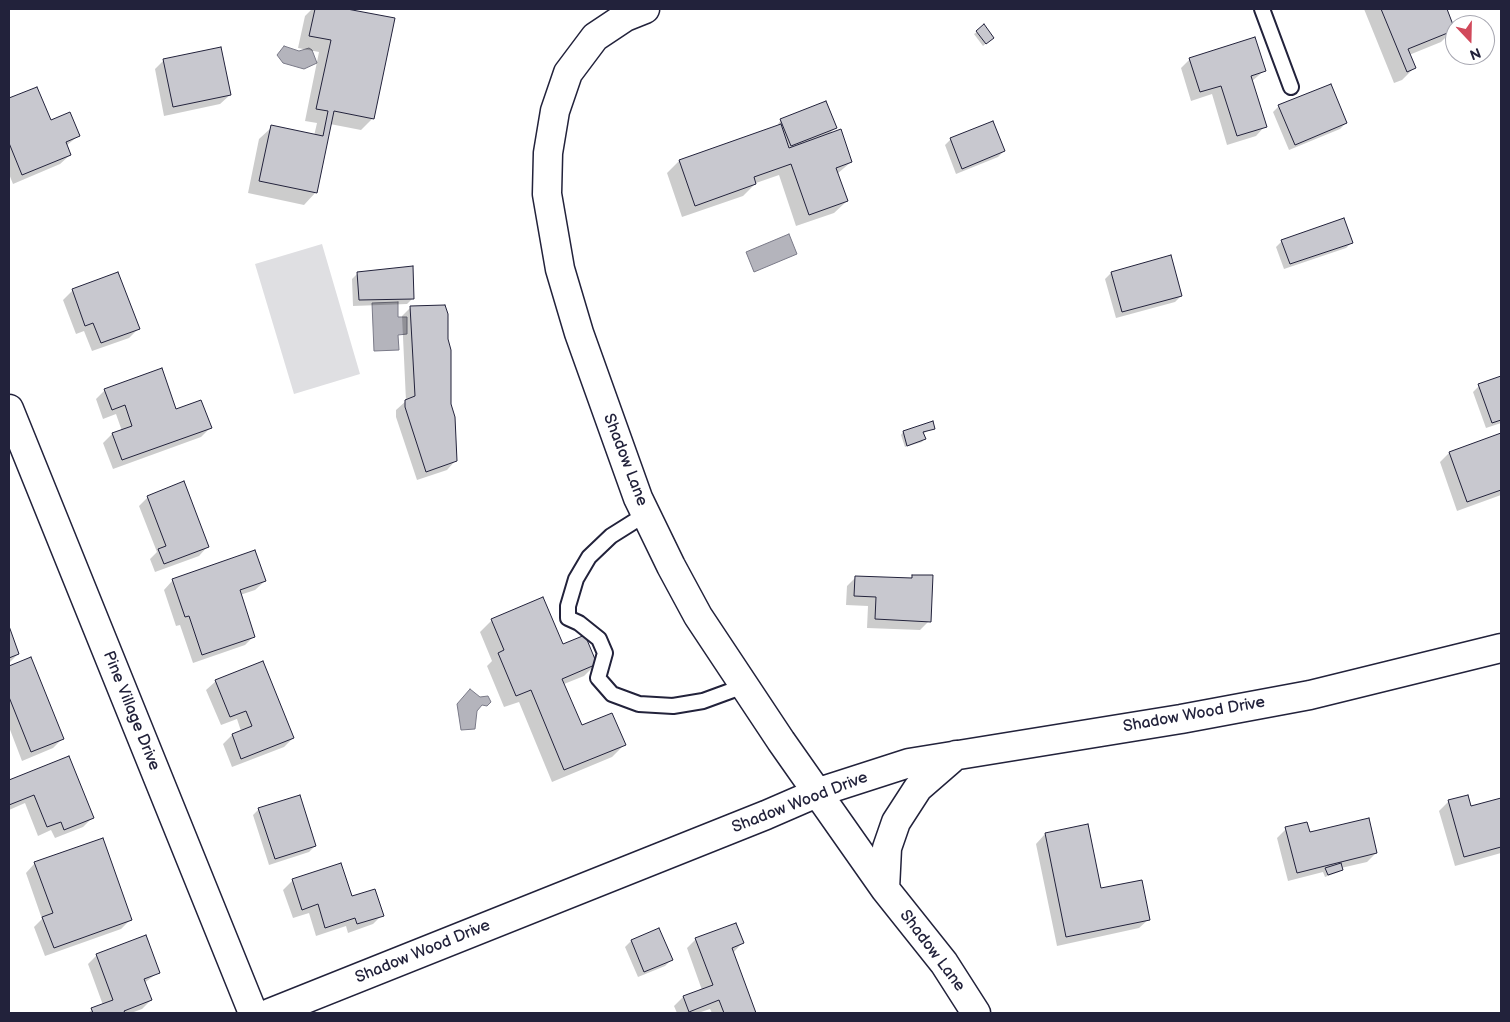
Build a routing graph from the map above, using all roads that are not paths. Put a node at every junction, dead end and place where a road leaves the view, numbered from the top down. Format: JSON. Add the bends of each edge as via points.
{"nodes":[{"id":1,"x":645,"y":9,"type":"edge"},
{"id":2,"x":1262,"y":9,"type":"edge"},
{"id":3,"x":1291,"y":87,"type":"dead end"},
{"id":4,"x":9,"y":409,"type":"edge"},
{"id":5,"x":646,"y":514,"type":"junction"},
{"id":6,"x":1501,"y":648,"type":"edge"},
{"id":7,"x":744,"y":686,"type":"junction"},
{"id":8,"x":956,"y":755,"type":"junction"},
{"id":9,"x":819,"y":792,"type":"junction"},
{"id":10,"x":885,"y":889,"type":"junction"},
{"id":11,"x":253,"y":1013,"type":"edge"},
{"id":12,"x":270,"y":1013,"type":"edge"},
{"id":13,"x":976,"y":1013,"type":"edge"}],
"edges":[{"from":1,"to":5,"type":"street","name":"Shadow Lane","via":[[625,17],[595,37],[568,72],[555,111],[548,153],[547,194],[560,269],[579,333],[618,446]]},
{"from":2,"to":3,"type":"lane"},
{"from":4,"to":11,"type":"street","name":"Pine Village Drive"},
{"from":5,"to":7,"type":"street","name":"Shadow Lane","via":[[698,616]]},
{"from":5,"to":7,"type":"lane","via":[[611,536],[589,557],[576,579],[568,606],[568,618],[598,639],[605,653],[598,678],[612,694],[639,704],[673,706],[703,701]]},
{"from":6,"to":8,"type":"street","name":"Shadow Wood Drive","via":[[1310,695]]},
{"from":7,"to":9,"type":"street","name":"Shadow Lane"},
{"from":8,"to":9,"type":"street","name":"Shadow Wood Drive","via":[[909,763]]},
{"from":8,"to":10,"type":"street","via":[[918,788],[896,822],[886,848]]},
{"from":9,"to":10,"type":"street","name":"Shadow Lane"},
{"from":9,"to":12,"type":"street","name":"Shadow Wood Drive"},
{"from":10,"to":13,"type":"street","name":"Shadow Lane","via":[[944,963]]}]}
